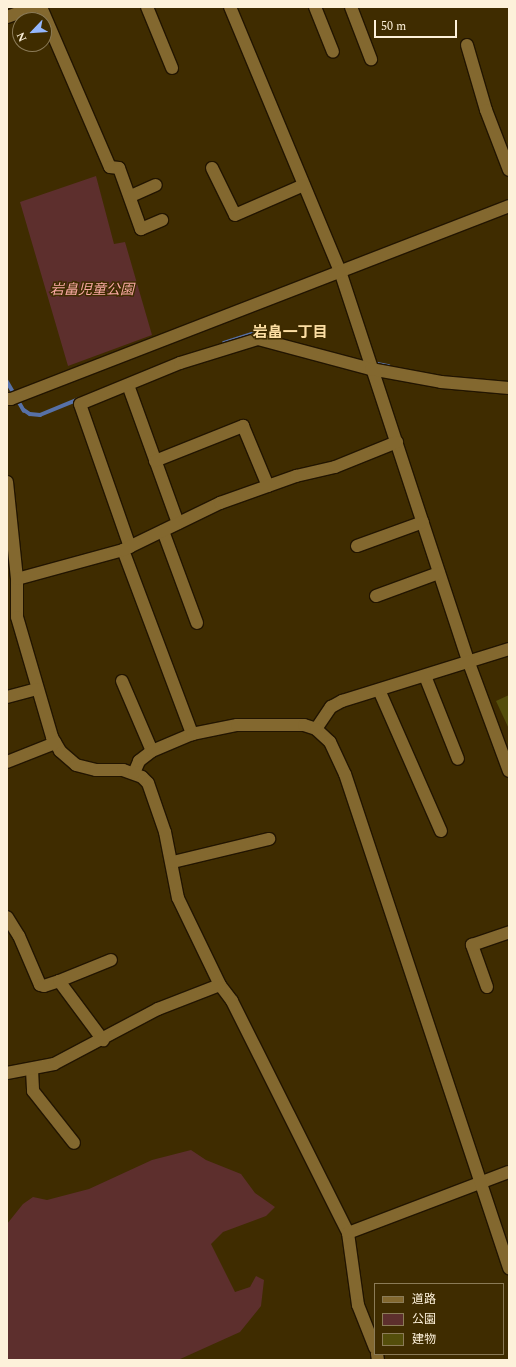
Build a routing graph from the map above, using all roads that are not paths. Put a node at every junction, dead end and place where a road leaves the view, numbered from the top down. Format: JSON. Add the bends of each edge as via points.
{"nodes":[{"id":1,"x":41,"y":7,"type":"edge"},
{"id":2,"x":147,"y":7,"type":"edge"},
{"id":3,"x":230,"y":7,"type":"edge"},
{"id":4,"x":315,"y":7,"type":"edge"},
{"id":5,"x":351,"y":7,"type":"edge"},
{"id":6,"x":29,"y":8,"type":"edge"},
{"id":7,"x":7,"y":17,"type":"edge"},
{"id":8,"x":467,"y":45,"type":"dead end"},
{"id":9,"x":332,"y":52,"type":"dead end"},
{"id":10,"x":371,"y":59,"type":"dead end"},
{"id":11,"x":172,"y":68,"type":"dead end"},
{"id":12,"x":212,"y":168,"type":"dead end"},
{"id":13,"x":509,"y":170,"type":"edge"},
{"id":14,"x":156,"y":185,"type":"dead end"},
{"id":15,"x":304,"y":185,"type":"junction"},
{"id":16,"x":131,"y":196,"type":"junction"},
{"id":17,"x":509,"y":206,"type":"edge"},
{"id":18,"x":162,"y":220,"type":"dead end"},
{"id":19,"x":340,"y":271,"type":"junction"},
{"id":20,"x":371,"y":369,"type":"junction"},
{"id":21,"x":128,"y":385,"type":"junction"},
{"id":22,"x":509,"y":388,"type":"edge"},
{"id":23,"x":7,"y":399,"type":"edge"},
{"id":24,"x":397,"y":442,"type":"junction"},
{"id":25,"x":155,"y":461,"type":"junction"},
{"id":26,"x":7,"y":483,"type":"edge"},
{"id":27,"x":268,"y":486,"type":"junction"},
{"id":28,"x":423,"y":522,"type":"junction"},
{"id":29,"x":178,"y":523,"type":"junction"},
{"id":30,"x":163,"y":531,"type":"junction"},
{"id":31,"x":357,"y":546,"type":"dead end"},
{"id":32,"x":126,"y":548,"type":"junction"},
{"id":33,"x":439,"y":573,"type":"junction"},
{"id":34,"x":17,"y":579,"type":"junction"},
{"id":35,"x":376,"y":596,"type":"dead end"},
{"id":36,"x":197,"y":623,"type":"dead end"},
{"id":37,"x":509,"y":649,"type":"edge"},
{"id":38,"x":469,"y":662,"type":"junction"},
{"id":39,"x":425,"y":676,"type":"junction"},
{"id":40,"x":122,"y":681,"type":"dead end"},
{"id":41,"x":37,"y":689,"type":"junction"},
{"id":42,"x":379,"y":690,"type":"junction"},
{"id":43,"x":7,"y":697,"type":"edge"},
{"id":44,"x":316,"y":729,"type":"junction"},
{"id":45,"x":192,"y":734,"type":"junction"},
{"id":46,"x":55,"y":743,"type":"junction"},
{"id":47,"x":152,"y":751,"type":"junction"},
{"id":48,"x":458,"y":760,"type":"dead end"},
{"id":49,"x":7,"y":762,"type":"edge"},
{"id":50,"x":509,"y":769,"type":"edge"},
{"id":51,"x":134,"y":773,"type":"junction"},
{"id":52,"x":441,"y":831,"type":"dead end"},
{"id":53,"x":269,"y":839,"type":"dead end"},
{"id":54,"x":173,"y":862,"type":"junction"},
{"id":55,"x":7,"y":916,"type":"edge"},
{"id":56,"x":509,"y":932,"type":"edge"},
{"id":57,"x":111,"y":960,"type":"dead end"},
{"id":58,"x":59,"y":981,"type":"junction"},
{"id":59,"x":220,"y":985,"type":"junction"},
{"id":60,"x":487,"y":986,"type":"dead end"},
{"id":61,"x":103,"y":1040,"type":"junction"},
{"id":62,"x":32,"y":1070,"type":"junction"},
{"id":63,"x":7,"y":1073,"type":"edge"},
{"id":64,"x":74,"y":1143,"type":"dead end"},
{"id":65,"x":509,"y":1172,"type":"edge"},
{"id":66,"x":481,"y":1183,"type":"junction"},
{"id":67,"x":348,"y":1233,"type":"junction"},
{"id":68,"x":509,"y":1266,"type":"edge"},
{"id":69,"x":374,"y":1345,"type":"edge"}],
"edges":[{"from":1,"to":16,"type":"street","via":[[110,167],[119,168]]},
{"from":2,"to":11,"type":"street"},
{"from":3,"to":15,"type":"street"},
{"from":4,"to":9,"type":"street"},
{"from":5,"to":10,"type":"street"},
{"from":6,"to":7,"type":"street"},
{"from":8,"to":13,"type":"street","via":[[486,110]]},
{"from":12,"to":15,"type":"street","via":[[235,215]]},
{"from":14,"to":16,"type":"street"},
{"from":15,"to":19,"type":"street"},
{"from":16,"to":18,"type":"street","via":[[141,229]]},
{"from":17,"to":19,"type":"street"},
{"from":19,"to":20,"type":"street"},
{"from":19,"to":23,"type":"street"},
{"from":20,"to":21,"type":"street","via":[[258,339],[180,363]]},
{"from":20,"to":22,"type":"street","via":[[441,382]]},
{"from":20,"to":24,"type":"street"},
{"from":21,"to":25,"type":"street"},
{"from":21,"to":32,"type":"street","via":[[80,404]]},
{"from":24,"to":27,"type":"street","via":[[336,467]]},
{"from":24,"to":28,"type":"street"},
{"from":25,"to":27,"type":"street","via":[[243,426]]},
{"from":25,"to":29,"type":"street"},
{"from":26,"to":34,"type":"street"},
{"from":27,"to":29,"type":"street","via":[[220,502]]},
{"from":28,"to":31,"type":"street"},
{"from":28,"to":33,"type":"street"},
{"from":29,"to":30,"type":"street"},
{"from":30,"to":32,"type":"street"},
{"from":30,"to":36,"type":"street"},
{"from":32,"to":34,"type":"street"},
{"from":32,"to":45,"type":"street"},
{"from":33,"to":35,"type":"street"},
{"from":33,"to":38,"type":"street"},
{"from":34,"to":41,"type":"street","via":[[17,617]]},
{"from":37,"to":38,"type":"street"},
{"from":38,"to":39,"type":"street"},
{"from":38,"to":50,"type":"street"},
{"from":39,"to":42,"type":"street"},
{"from":39,"to":48,"type":"street"},
{"from":40,"to":47,"type":"street"},
{"from":41,"to":43,"type":"street"},
{"from":41,"to":46,"type":"street"},
{"from":42,"to":44,"type":"street","via":[[331,707]]},
{"from":42,"to":52,"type":"street"},
{"from":44,"to":45,"type":"street","via":[[290,723],[237,725]]},
{"from":44,"to":66,"type":"street","via":[[330,742],[345,774]]},
{"from":45,"to":47,"type":"street"},
{"from":46,"to":49,"type":"street"},
{"from":46,"to":51,"type":"street","via":[[66,759],[85,768]]},
{"from":47,"to":51,"type":"street","via":[[139,761]]},
{"from":51,"to":54,"type":"street","via":[[148,783]]},
{"from":53,"to":54,"type":"street"},
{"from":54,"to":59,"type":"street","via":[[178,898]]},
{"from":55,"to":58,"type":"street","via":[[19,936],[40,985]]},
{"from":56,"to":60,"type":"street","via":[[472,945]]},
{"from":57,"to":58,"type":"street"},
{"from":58,"to":61,"type":"street"},
{"from":59,"to":61,"type":"street","via":[[158,1009]]},
{"from":59,"to":67,"type":"street","via":[[232,1001]]},
{"from":61,"to":62,"type":"street","via":[[54,1064]]},
{"from":62,"to":63,"type":"street"},
{"from":62,"to":64,"type":"street","via":[[33,1091]]},
{"from":65,"to":66,"type":"street"},
{"from":66,"to":67,"type":"street"},
{"from":66,"to":68,"type":"street"},
{"from":67,"to":69,"type":"street","via":[[358,1305]]}]}
